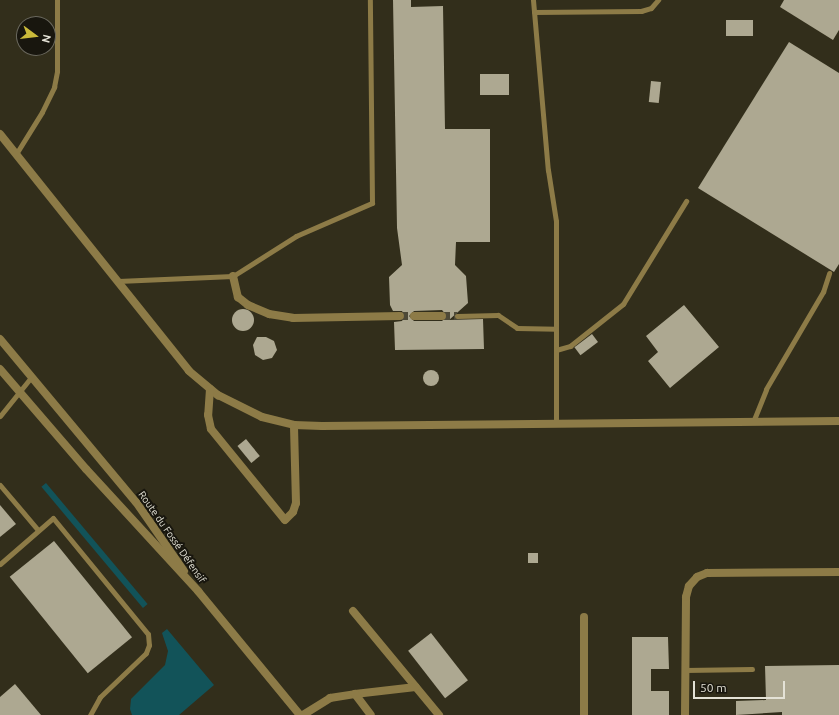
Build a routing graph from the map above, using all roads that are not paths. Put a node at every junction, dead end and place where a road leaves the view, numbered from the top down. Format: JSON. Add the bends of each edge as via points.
{"nodes":[{"id":1,"x":57,"y":0,"type":"edge"},
{"id":2,"x":370,"y":0,"type":"edge"},
{"id":3,"x":533,"y":0,"type":"edge"},
{"id":4,"x":658,"y":0,"type":"edge"},
{"id":5,"x":534,"y":12,"type":"junction"},
{"id":6,"x":0,"y":134,"type":"edge"},
{"id":7,"x":16,"y":154,"type":"junction"},
{"id":8,"x":686,"y":201,"type":"dead end"},
{"id":9,"x":829,"y":273,"type":"dead end"},
{"id":10,"x":233,"y":276,"type":"junction"},
{"id":11,"x":118,"y":281,"type":"junction"},
{"id":12,"x":400,"y":316,"type":"tunnel mouth"},
{"id":13,"x":414,"y":316,"type":"tunnel mouth"},
{"id":14,"x":442,"y":316,"type":"tunnel mouth"},
{"id":15,"x":457,"y":316,"type":"tunnel mouth"},
{"id":16,"x":556,"y":329,"type":"junction"},
{"id":17,"x":0,"y":339,"type":"edge"},
{"id":18,"x":556,"y":350,"type":"junction"},
{"id":19,"x":0,"y":369,"type":"edge"},
{"id":20,"x":32,"y":376,"type":"junction"},
{"id":21,"x":210,"y":389,"type":"junction"},
{"id":22,"x":20,"y":391,"type":"junction"},
{"id":23,"x":0,"y":416,"type":"edge"},
{"id":24,"x":839,"y":421,"type":"edge"},
{"id":25,"x":753,"y":422,"type":"junction"},
{"id":26,"x":556,"y":424,"type":"junction"},
{"id":27,"x":294,"y":425,"type":"junction"},
{"id":28,"x":0,"y":485,"type":"edge"},
{"id":29,"x":38,"y":530,"type":"junction"},
{"id":30,"x":0,"y":564,"type":"edge"},
{"id":31,"x":839,"y":572,"type":"edge"},
{"id":32,"x":198,"y":591,"type":"junction"},
{"id":33,"x":353,"y":610,"type":"dead end"},
{"id":34,"x":584,"y":617,"type":"dead end"},
{"id":35,"x":752,"y":669,"type":"dead end"},
{"id":36,"x":685,"y":670,"type":"junction"},
{"id":37,"x":416,"y":687,"type":"junction"},
{"id":38,"x":355,"y":694,"type":"junction"},
{"id":39,"x":90,"y":715,"type":"edge"},
{"id":40,"x":300,"y":715,"type":"edge"},
{"id":41,"x":303,"y":715,"type":"edge"},
{"id":42,"x":371,"y":715,"type":"edge"},
{"id":43,"x":438,"y":715,"type":"edge"},
{"id":44,"x":584,"y":715,"type":"edge"},
{"id":45,"x":685,"y":715,"type":"edge"}],
"edges":[{"from":1,"to":7,"type":"lane","via":[[58,62],[54,87]]},
{"from":2,"to":10,"type":"lane","via":[[372,203],[287,241]]},
{"from":3,"to":5,"type":"lane"},
{"from":4,"to":5,"type":"lane","via":[[651,8],[641,10]]},
{"from":5,"to":16,"type":"lane","via":[[548,170],[556,221]]},
{"from":6,"to":7,"type":"street"},
{"from":7,"to":11,"type":"street"},
{"from":8,"to":18,"type":"lane","via":[[623,304],[570,346]]},
{"from":9,"to":25,"type":"lane","via":[[825,289],[766,389]]},
{"from":10,"to":11,"type":"lane"},
{"from":10,"to":12,"type":"street","via":[[238,297],[248,306],[269,314],[293,318]]},
{"from":11,"to":21,"type":"street","via":[[184,366]]},
{"from":13,"to":14,"type":"street"},
{"from":15,"to":16,"type":"lane","via":[[498,315],[517,328]]},
{"from":16,"to":18,"type":"lane"},
{"from":17,"to":20,"type":"street","name":"Route du Fossé Défensif"},
{"from":18,"to":26,"type":"lane"},
{"from":19,"to":22,"type":"street","name":"Route du Fossé Défensif"},
{"from":20,"to":22,"type":"lane"},
{"from":20,"to":32,"type":"street","name":"Route du Fossé Défensif","via":[[136,502]]},
{"from":21,"to":27,"type":"street","via":[[244,410]]},
{"from":21,"to":27,"type":"street","via":[[208,415],[211,429],[285,520],[293,512],[296,503]]},
{"from":22,"to":23,"type":"lane"},
{"from":22,"to":32,"type":"street","name":"Route du Fossé Défensif"},
{"from":24,"to":25,"type":"street"},
{"from":25,"to":26,"type":"street"},
{"from":26,"to":27,"type":"street"},
{"from":28,"to":29,"type":"lane"},
{"from":29,"to":30,"type":"lane"},
{"from":29,"to":39,"type":"lane","via":[[53,518],[146,630],[149,638],[146,653],[100,697]]},
{"from":31,"to":36,"type":"street","via":[[707,573],[696,577],[689,586],[686,597]]},
{"from":32,"to":40,"type":"street"},
{"from":33,"to":37,"type":"street"},
{"from":34,"to":44,"type":"street"},
{"from":35,"to":36,"type":"lane"},
{"from":36,"to":45,"type":"street"},
{"from":37,"to":38,"type":"street"},
{"from":37,"to":43,"type":"street"},
{"from":38,"to":41,"type":"street","via":[[330,698]]},
{"from":38,"to":42,"type":"street"}]}
